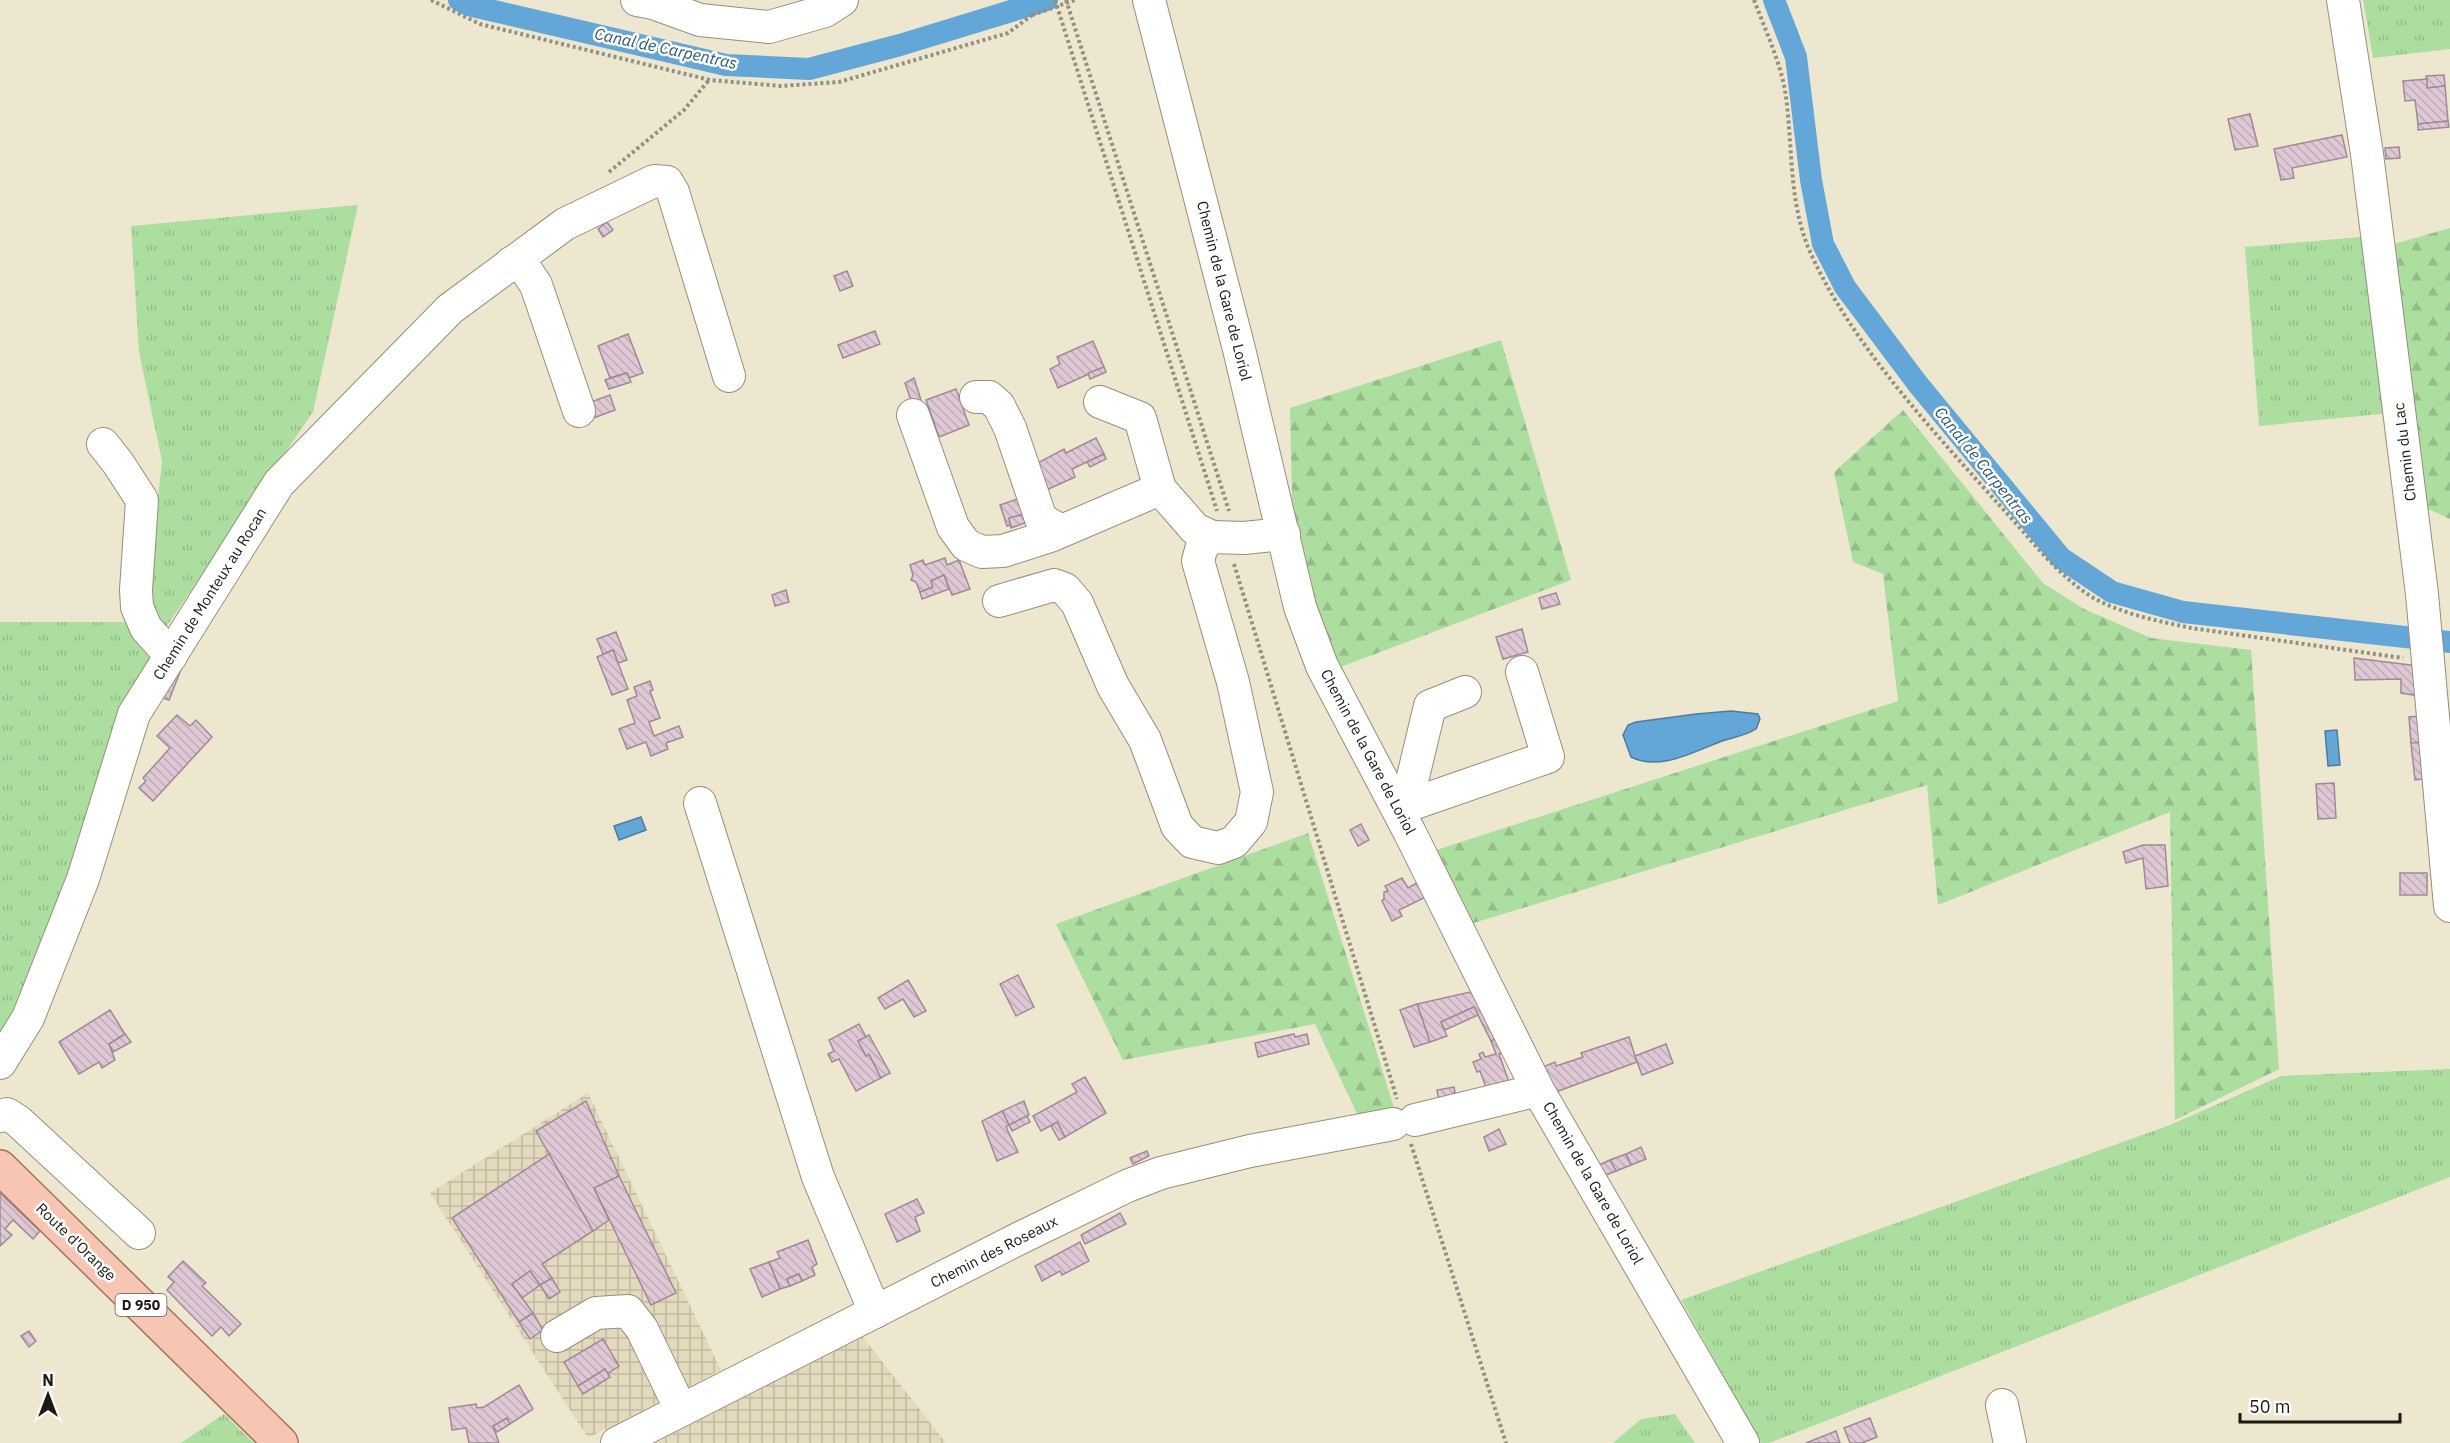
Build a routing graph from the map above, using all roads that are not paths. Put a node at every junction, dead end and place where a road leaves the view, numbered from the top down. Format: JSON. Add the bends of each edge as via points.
{"nodes":[{"id":1,"x":637,"y":0,"type":"edge"},
{"id":2,"x":842,"y":0,"type":"edge"},
{"id":3,"x":1149,"y":0,"type":"edge"},
{"id":4,"x":2343,"y":0,"type":"edge"},
{"id":5,"x":511,"y":263,"type":"junction"},
{"id":6,"x":729,"y":376,"type":"dead end"},
{"id":7,"x":976,"y":397,"type":"dead end"},
{"id":8,"x":1100,"y":402,"type":"dead end"},
{"id":9,"x":579,"y":411,"type":"dead end"},
{"id":10,"x":913,"y":416,"type":"dead end"},
{"id":11,"x":103,"y":444,"type":"dead end"},
{"id":12,"x":1160,"y":489,"type":"junction"},
{"id":13,"x":1062,"y":531,"type":"junction"},
{"id":14,"x":1284,"y":534,"type":"junction"},
{"id":15,"x":1225,"y":537,"type":"junction"},
{"id":16,"x":999,"y":601,"type":"dead end"},
{"id":17,"x":171,"y":656,"type":"junction"},
{"id":18,"x":1522,"y":672,"type":"dead end"},
{"id":19,"x":1466,"y":692,"type":"dead end"},
{"id":20,"x":700,"y":803,"type":"dead end"},
{"id":21,"x":1402,"y":808,"type":"junction"},
{"id":22,"x":2450,"y":906,"type":"edge"},
{"id":23,"x":0,"y":1064,"type":"edge"},
{"id":24,"x":1538,"y":1090,"type":"junction"},
{"id":25,"x":0,"y":1116,"type":"edge"},
{"id":26,"x":0,"y":1167,"type":"edge"},
{"id":27,"x":138,"y":1233,"type":"dead end"},
{"id":28,"x":875,"y":1312,"type":"junction"},
{"id":29,"x":557,"y":1336,"type":"dead end"},
{"id":30,"x":2002,"y":1405,"type":"dead end"},
{"id":31,"x":681,"y":1410,"type":"junction"},
{"id":32,"x":281,"y":1443,"type":"edge"},
{"id":33,"x":617,"y":1443,"type":"edge"},
{"id":34,"x":1743,"y":1443,"type":"edge"},
{"id":35,"x":2010,"y":1443,"type":"edge"}],
"edges":[{"from":1,"to":2,"type":"street","via":[[700,20],[770,27],[825,10]]},
{"from":3,"to":14,"type":"street","name":"Chemin de la Gare de Loriol"},
{"from":4,"to":22,"type":"street","name":"Chemin du Lac","via":[[2367,154],[2420,582]]},
{"from":5,"to":6,"type":"street","name":"Chemin de Monteux au Rocan","via":[[565,224],[654,181],[667,182]]},
{"from":5,"to":9,"type":"street","via":[[524,267],[536,285]]},
{"from":5,"to":17,"type":"street","name":"Chemin de Monteux au Rocan","via":[[450,309],[279,483]]},
{"from":7,"to":13,"type":"street","via":[[989,397],[999,406],[1041,519]]},
{"from":8,"to":12,"type":"street","via":[[1140,418]]},
{"from":10,"to":13,"type":"street","via":[[953,527],[966,545],[981,552],[1003,551]]},
{"from":11,"to":17,"type":"street","via":[[142,500],[137,607],[146,628]]},
{"from":12,"to":13,"type":"street"},
{"from":12,"to":15,"type":"street","via":[[1195,529]]},
{"from":14,"to":15,"type":"street"},
{"from":14,"to":21,"type":"street","name":"Chemin de la Gare de Loriol","via":[[1300,607],[1322,666]]},
{"from":15,"to":16,"type":"street","via":[[1202,546],[1198,561],[1233,682],[1257,792],[1251,822],[1234,842],[1218,848],[1192,842],[1177,826],[1145,740],[1113,686],[1077,603],[1065,589],[1054,585]]},
{"from":17,"to":23,"type":"street","name":"Chemin de Monteux au Rocan","via":[[134,714],[83,879],[28,1018]]},
{"from":18,"to":21,"type":"street","via":[[1548,757]]},
{"from":19,"to":21,"type":"street","via":[[1430,706]]},
{"from":20,"to":28,"type":"street","via":[[818,1177]]},
{"from":21,"to":24,"type":"street","name":"Chemin de la Gare de Loriol"},
{"from":24,"to":28,"type":"street","name":"Chemin des Roseaux","via":[[1161,1173],[1022,1237]]},
{"from":24,"to":34,"type":"street","name":"Chemin de la Gare de Loriol"},
{"from":25,"to":27,"type":"street","via":[[8,1114],[18,1121]]},
{"from":26,"to":32,"type":"main road","name":"Route d'Orange","number":"D 950"},
{"from":28,"to":31,"type":"street","name":"Chemin des Roseaux"},
{"from":29,"to":31,"type":"street","via":[[596,1313],[628,1311],[642,1329]]},
{"from":30,"to":35,"type":"street"},
{"from":31,"to":33,"type":"street","name":"Chemin des Roseaux"}]}
